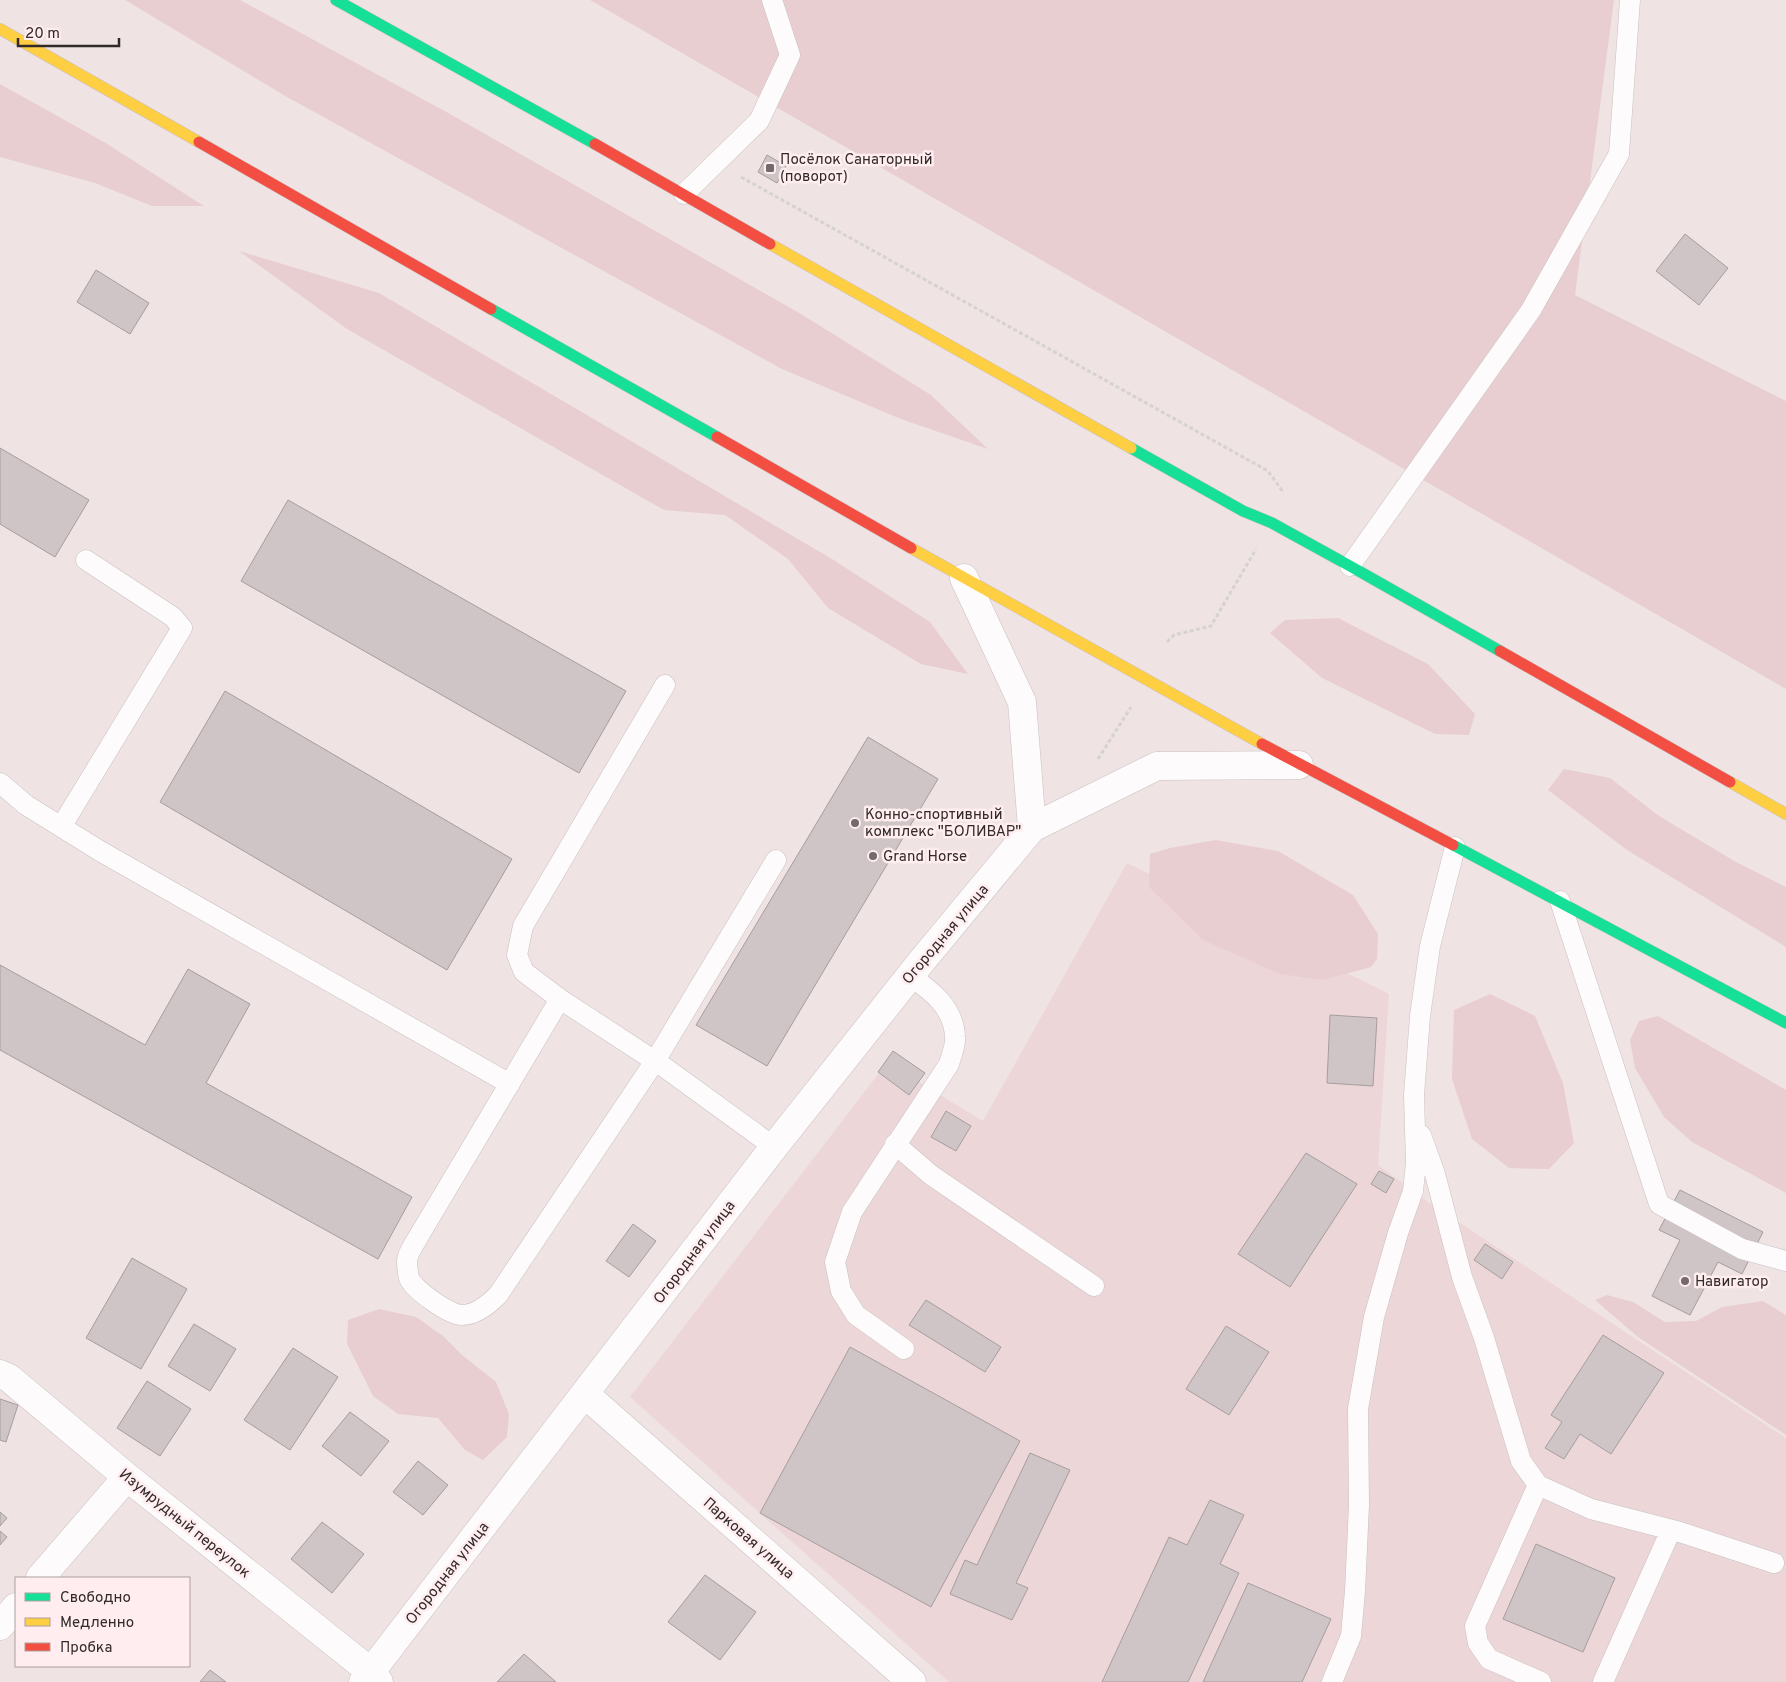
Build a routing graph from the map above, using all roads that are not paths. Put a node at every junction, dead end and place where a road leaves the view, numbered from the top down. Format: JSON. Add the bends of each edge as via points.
{"nodes":[{"id":1,"x":336,"y":0,"type":"edge"},
{"id":2,"x":772,"y":0,"type":"edge"},
{"id":3,"x":1630,"y":0,"type":"edge"},
{"id":4,"x":0,"y":30,"type":"edge"},
{"id":5,"x":684,"y":194,"type":"junction"},
{"id":6,"x":86,"y":560,"type":"dead end"},
{"id":7,"x":1350,"y":566,"type":"junction"},
{"id":8,"x":964,"y":578,"type":"junction"},
{"id":9,"x":665,"y":685,"type":"dead end"},
{"id":10,"x":1299,"y":765,"type":"junction"},
{"id":11,"x":0,"y":783,"type":"edge"},
{"id":12,"x":1786,"y":814,"type":"edge"},
{"id":13,"x":61,"y":827,"type":"junction"},
{"id":14,"x":1032,"y":828,"type":"junction"},
{"id":15,"x":1455,"y":847,"type":"junction"},
{"id":16,"x":776,"y":860,"type":"dead end"},
{"id":17,"x":1560,"y":901,"type":"junction"},
{"id":18,"x":910,"y":976,"type":"junction"},
{"id":19,"x":560,"y":999,"type":"junction"},
{"id":20,"x":1786,"y":1023,"type":"edge"},
{"id":21,"x":655,"y":1061,"type":"junction"},
{"id":22,"x":510,"y":1084,"type":"junction"},
{"id":23,"x":1416,"y":1122,"type":"junction"},
{"id":24,"x":895,"y":1144,"type":"junction"},
{"id":25,"x":774,"y":1148,"type":"junction"},
{"id":26,"x":1786,"y":1261,"type":"edge"},
{"id":27,"x":1094,"y":1286,"type":"dead end"},
{"id":28,"x":904,"y":1349,"type":"dead end"},
{"id":29,"x":0,"y":1374,"type":"edge"},
{"id":30,"x":586,"y":1395,"type":"junction"},
{"id":31,"x":126,"y":1477,"type":"junction"},
{"id":32,"x":1538,"y":1485,"type":"junction"},
{"id":33,"x":1671,"y":1530,"type":"junction"},
{"id":34,"x":1774,"y":1563,"type":"dead end"},
{"id":35,"x":41,"y":1577,"type":"edge"},
{"id":36,"x":15,"y":1607,"type":"edge"},
{"id":37,"x":0,"y":1626,"type":"edge"},
{"id":38,"x":371,"y":1679,"type":"edge"},
{"id":39,"x":912,"y":1682,"type":"edge"},
{"id":40,"x":1332,"y":1682,"type":"edge"},
{"id":41,"x":1541,"y":1682,"type":"edge"},
{"id":42,"x":1603,"y":1682,"type":"edge"}],
"edges":[{"from":1,"to":5,"type":"highway"},
{"from":2,"to":5,"type":"lane","via":[[790,55],[759,121]]},
{"from":3,"to":7,"type":"lane","via":[[1619,154],[1530,310]]},
{"from":4,"to":8,"type":"highway"},
{"from":5,"to":7,"type":"highway","via":[[1242,511],[1272,523]]},
{"from":6,"to":13,"type":"lane","via":[[173,617],[182,628]]},
{"from":7,"to":12,"type":"highway"},
{"from":8,"to":10,"type":"highway"},
{"from":8,"to":14,"type":"street","via":[[1022,702]]},
{"from":9,"to":19,"type":"lane","via":[[522,926],[517,955],[524,972]]},
{"from":10,"to":14,"type":"street","via":[[1157,766]]},
{"from":10,"to":15,"type":"highway"},
{"from":11,"to":13,"type":"lane","via":[[26,805]]},
{"from":13,"to":22,"type":"lane"},
{"from":14,"to":18,"type":"street","name":"Огородная улица"},
{"from":15,"to":17,"type":"highway"},
{"from":15,"to":23,"type":"lane","via":[[1430,946],[1420,1016],[1414,1095]]},
{"from":16,"to":21,"type":"lane"},
{"from":17,"to":20,"type":"highway"},
{"from":17,"to":26,"type":"lane","via":[[1659,1204],[1742,1250]]},
{"from":18,"to":24,"type":"lane","via":[[934,993],[950,1014],[956,1038],[949,1064]]},
{"from":18,"to":25,"type":"street","name":"Огородная улица"},
{"from":19,"to":21,"type":"lane"},
{"from":19,"to":22,"type":"lane"},
{"from":21,"to":22,"type":"lane","via":[[498,1295],[488,1305],[461,1315],[450,1312],[421,1292],[410,1279],[407,1260]]},
{"from":21,"to":25,"type":"lane"},
{"from":23,"to":32,"type":"lane","via":[[1435,1174],[1462,1277],[1521,1461]]},
{"from":23,"to":40,"type":"lane","via":[[1413,1191],[1374,1316],[1358,1409],[1359,1505],[1351,1636]]},
{"from":24,"to":27,"type":"lane","via":[[930,1175]]},
{"from":24,"to":28,"type":"lane","via":[[852,1212],[835,1262],[841,1291],[856,1315]]},
{"from":25,"to":30,"type":"street","name":"Огородная улица"},
{"from":29,"to":31,"type":"street","name":"Изумрудный переулок"},
{"from":30,"to":38,"type":"street","name":"Огородная улица"},
{"from":30,"to":39,"type":"street","name":"Парковая улица"},
{"from":31,"to":35,"type":"street"},
{"from":31,"to":38,"type":"street","name":"Изумрудный переулок"},
{"from":32,"to":33,"type":"lane","via":[[1591,1509]]},
{"from":32,"to":41,"type":"lane","via":[[1475,1626],[1478,1643],[1490,1659]]},
{"from":33,"to":34,"type":"lane"},
{"from":33,"to":42,"type":"lane"},
{"from":36,"to":37,"type":"street"}]}
